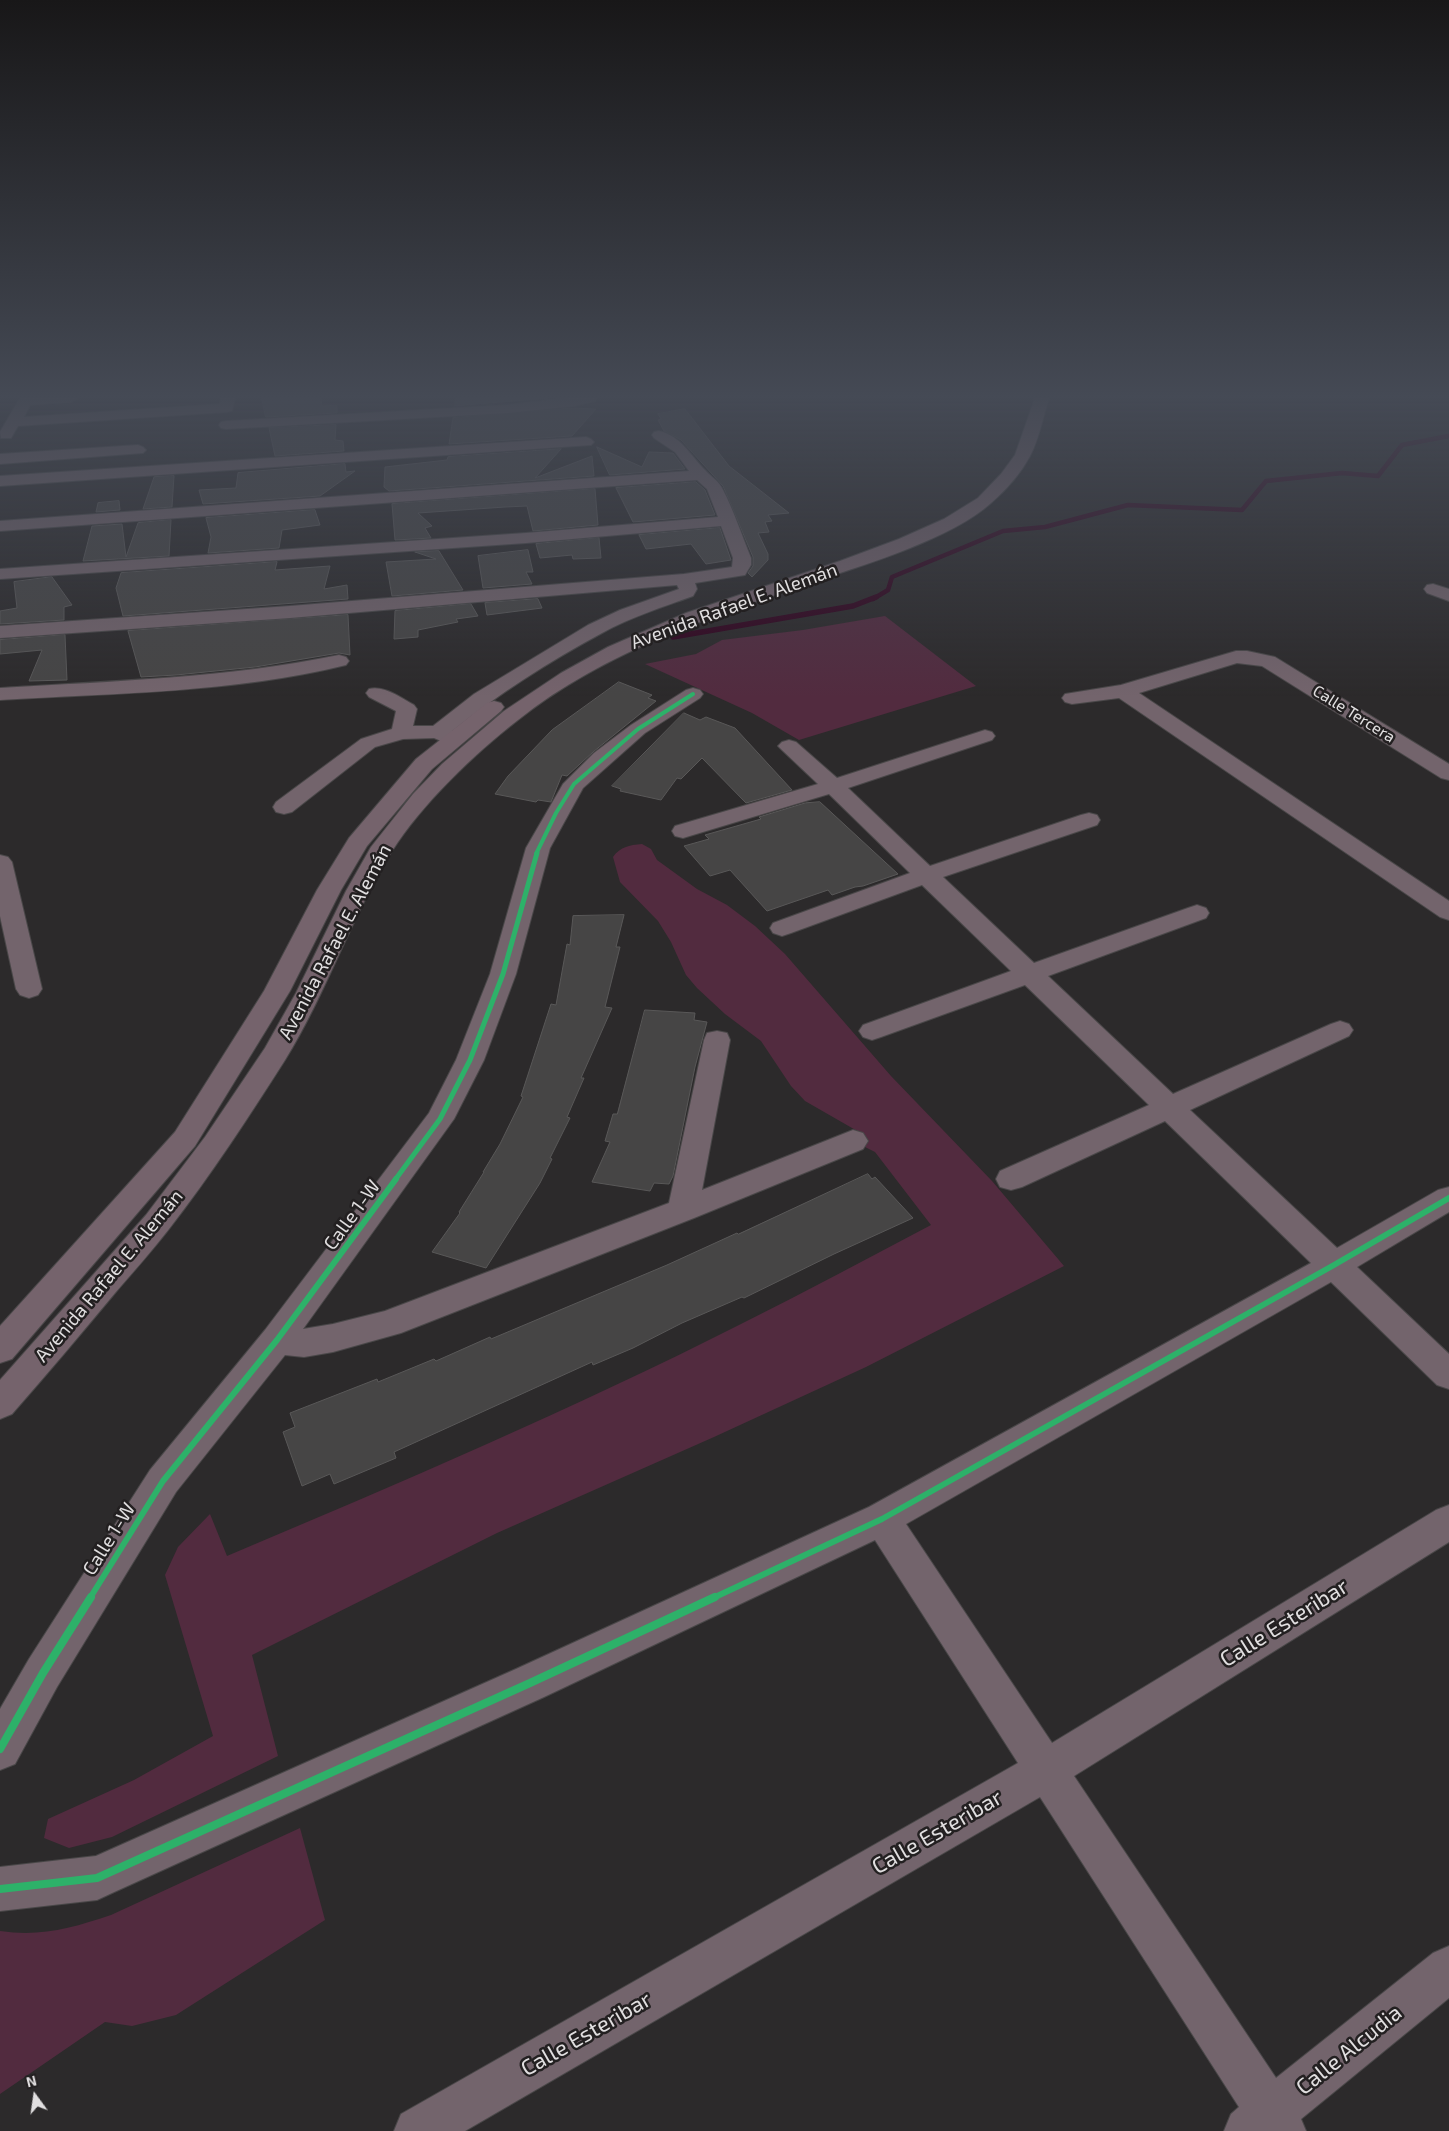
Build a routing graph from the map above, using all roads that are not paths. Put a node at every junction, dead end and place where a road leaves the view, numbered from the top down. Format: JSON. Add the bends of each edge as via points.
{"nodes":[{"id":1,"x":401,"y":497,"type":"edge"},
{"id":2,"x":718,"y":497,"type":"edge"},
{"id":3,"x":962,"y":497,"type":"edge"},
{"id":4,"x":987,"y":497,"type":"edge"},
{"id":5,"x":727,"y":521,"type":"junction"},
{"id":6,"x":0,"y":526,"type":"edge"},
{"id":7,"x":0,"y":574,"type":"edge"},
{"id":8,"x":684,"y":579,"type":"junction"},
{"id":9,"x":0,"y":632,"type":"edge"},
{"id":10,"x":339,"y":661,"type":"dead end"},
{"id":11,"x":1123,"y":691,"type":"junction"},
{"id":12,"x":376,"y":693,"type":"dead end"},
{"id":13,"x":0,"y":694,"type":"edge"},
{"id":14,"x":693,"y":694,"type":"dead end"},
{"id":15,"x":1072,"y":698,"type":"dead end"},
{"id":16,"x":401,"y":733,"type":"junction"},
{"id":17,"x":445,"y":736,"type":"junction"},
{"id":18,"x":986,"y":736,"type":"dead end"},
{"id":19,"x":788,"y":746,"type":"dead end"},
{"id":20,"x":1449,"y":773,"type":"edge"},
{"id":21,"x":833,"y":786,"type":"junction"},
{"id":22,"x":284,"y":807,"type":"dead end"},
{"id":23,"x":1089,"y":820,"type":"dead end"},
{"id":24,"x":683,"y":831,"type":"dead end"},
{"id":25,"x":0,"y":862,"type":"edge"},
{"id":26,"x":926,"y":875,"type":"junction"},
{"id":27,"x":1449,"y":912,"type":"edge"},
{"id":28,"x":1197,"y":913,"type":"dead end"},
{"id":29,"x":782,"y":928,"type":"dead end"},
{"id":30,"x":1030,"y":974,"type":"junction"},
{"id":31,"x":29,"y":989,"type":"dead end"},
{"id":32,"x":872,"y":1030,"type":"dead end"},
{"id":33,"x":1340,"y":1030,"type":"dead end"},
{"id":34,"x":717,"y":1040,"type":"dead end"},
{"id":35,"x":1170,"y":1108,"type":"junction"},
{"id":36,"x":853,"y":1141,"type":"dead end"},
{"id":37,"x":1011,"y":1179,"type":"dead end"},
{"id":38,"x":1449,"y":1198,"type":"edge"},
{"id":39,"x":683,"y":1210,"type":"junction"},
{"id":40,"x":1334,"y":1265,"type":"junction"},
{"id":41,"x":277,"y":1340,"type":"junction"},
{"id":42,"x":0,"y":1349,"type":"edge"},
{"id":43,"x":1449,"y":1375,"type":"edge"},
{"id":44,"x":0,"y":1404,"type":"edge"},
{"id":45,"x":882,"y":1519,"type":"junction"},
{"id":46,"x":1449,"y":1522,"type":"edge"},
{"id":47,"x":0,"y":1749,"type":"edge"},
{"id":48,"x":1046,"y":1770,"type":"junction"},
{"id":49,"x":0,"y":1889,"type":"edge"},
{"id":50,"x":1449,"y":1969,"type":"edge"},
{"id":51,"x":1267,"y":2125,"type":"edge"},
{"id":52,"x":418,"y":2131,"type":"edge"}],
"edges":[{"from":1,"to":6,"type":"street"},
{"from":2,"to":5,"type":"street"},
{"from":3,"to":17,"type":"main road","name":"Avenida Rafael E. Alemán","via":[[935,517],[892,536],[639,622],[590,645]]},
{"from":4,"to":44,"type":"main road","name":"Avenida Rafael E. Alemán","via":[[950,523],[905,544],[694,617],[614,650],[511,714],[450,769],[383,847],[276,1052],[215,1145],[157,1223]]},
{"from":5,"to":7,"type":"street"},
{"from":5,"to":8,"type":"street","via":[[742,558],[739,571]]},
{"from":8,"to":9,"type":"street"},
{"from":8,"to":17,"type":"street","via":[[687,592],[627,614],[587,634],[482,698]]},
{"from":10,"to":13,"type":"street","via":[[223,680]]},
{"from":11,"to":15,"type":"street"},
{"from":11,"to":20,"type":"street","name":"Calle Tercera","via":[[1236,657],[1258,658],[1268,661]]},
{"from":11,"to":27,"type":"street"},
{"from":12,"to":16,"type":"street","via":[[407,709]]},
{"from":14,"to":41,"type":"street","name":"Calle 1-W","via":[[638,729],[574,784],[538,848],[503,974],[470,1060],[440,1119]]},
{"from":16,"to":17,"type":"street"},
{"from":16,"to":22,"type":"street","via":[[368,743]]},
{"from":17,"to":42,"type":"main road","name":"Avenida Rafael E. Alemán","via":[[357,843],[277,990],[185,1139]]},
{"from":18,"to":21,"type":"street"},
{"from":19,"to":21,"type":"street"},
{"from":21,"to":24,"type":"street"},
{"from":21,"to":26,"type":"street"},
{"from":23,"to":26,"type":"street"},
{"from":25,"to":31,"type":"street"},
{"from":26,"to":29,"type":"street"},
{"from":26,"to":30,"type":"street"},
{"from":28,"to":30,"type":"street"},
{"from":30,"to":32,"type":"street"},
{"from":30,"to":35,"type":"street"},
{"from":33,"to":35,"type":"street"},
{"from":34,"to":39,"type":"street"},
{"from":35,"to":37,"type":"street"},
{"from":35,"to":40,"type":"street"},
{"from":36,"to":39,"type":"street"},
{"from":38,"to":40,"type":"street"},
{"from":39,"to":41,"type":"street","via":[[389,1323],[304,1343]]},
{"from":40,"to":43,"type":"street"},
{"from":40,"to":45,"type":"street"},
{"from":41,"to":47,"type":"street","name":"Calle 1-W","via":[[163,1481],[43,1673]]},
{"from":45,"to":48,"type":"street"},
{"from":45,"to":49,"type":"street","via":[[530,1683],[98,1878]]},
{"from":46,"to":48,"type":"street","name":"Calle Esteribar"},
{"from":48,"to":51,"type":"street"},
{"from":48,"to":52,"type":"street","name":"Calle Esteribar"},
{"from":50,"to":51,"type":"street","name":"Calle Alcudia"}]}
